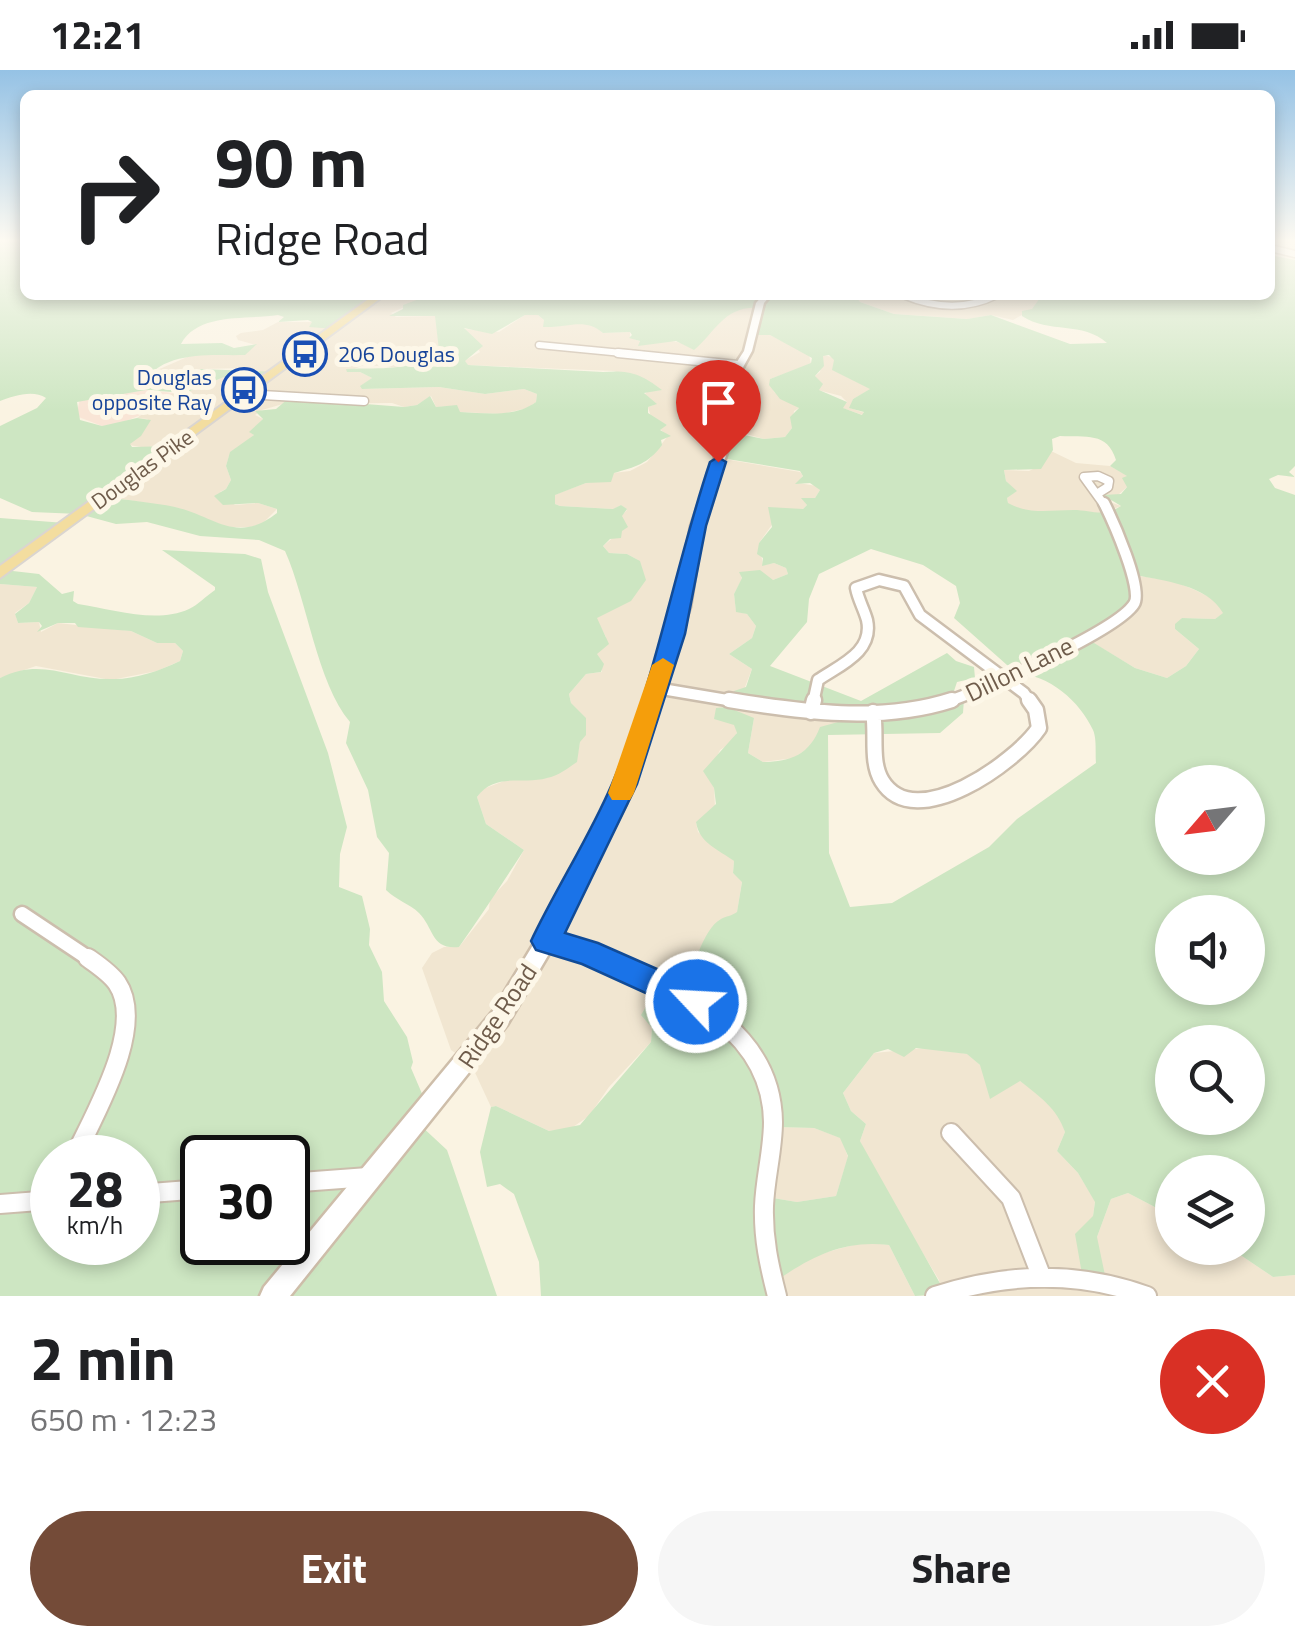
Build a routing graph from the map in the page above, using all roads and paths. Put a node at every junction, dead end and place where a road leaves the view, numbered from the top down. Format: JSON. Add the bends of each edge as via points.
{"nodes":[{"id":1,"x":373,"y":300,"type":"edge"},
{"id":2,"x":762,"y":300,"type":"edge"},
{"id":3,"x":920,"y":300,"type":"edge"},
{"id":4,"x":982,"y":300,"type":"edge"},
{"id":5,"x":539,"y":345,"type":"dead end"},
{"id":6,"x":738,"y":365,"type":"junction"},
{"id":7,"x":245,"y":394,"type":"junction"},
{"id":8,"x":364,"y":401,"type":"dead end"},
{"id":9,"x":1100,"y":492,"type":"dead end"},
{"id":10,"x":0,"y":572,"type":"edge"},
{"id":11,"x":1007,"y":679,"type":"junction"},
{"id":12,"x":656,"y":688,"type":"junction"},
{"id":13,"x":811,"y":712,"type":"junction"},
{"id":14,"x":873,"y":712,"type":"junction"},
{"id":15,"x":22,"y":914,"type":"dead end"},
{"id":16,"x":546,"y":941,"type":"junction"},
{"id":17,"x":951,"y":1133,"type":"dead end"},
{"id":18,"x":84,"y":1135,"type":"edge"},
{"id":19,"x":370,"y":1176,"type":"junction"},
{"id":20,"x":310,"y":1181,"type":"edge"},
{"id":21,"x":30,"y":1202,"type":"edge"},
{"id":22,"x":0,"y":1204,"type":"edge"},
{"id":23,"x":1042,"y":1278,"type":"junction"},
{"id":24,"x":273,"y":1296,"type":"edge"},
{"id":25,"x":777,"y":1296,"type":"edge"},
{"id":26,"x":936,"y":1296,"type":"edge"},
{"id":27,"x":1147,"y":1296,"type":"edge"}],
"edges":[{"from":1,"to":7,"type":"main road","name":"Douglas Pike"},
{"from":2,"to":6,"type":"street","name":"Ridge Road"},
{"from":3,"to":4,"type":"street"},
{"from":5,"to":6,"type":"street"},
{"from":6,"to":12,"type":"street","name":"Ridge Road","via":[[728,431]]},
{"from":7,"to":8,"type":"street"},
{"from":7,"to":10,"type":"main road","name":"Douglas Pike"},
{"from":9,"to":11,"type":"street","name":"Dillon Lane","via":[[1137,595],[1134,605]]},
{"from":11,"to":13,"type":"street","via":[[920,614],[904,586],[871,580],[855,592],[868,621],[864,644],[818,680]]},
{"from":11,"to":14,"type":"street","name":"Dillon Lane","via":[[959,699]]},
{"from":11,"to":14,"type":"street","via":[[1036,710],[1035,738],[931,801],[901,797],[879,778]]},
{"from":12,"to":13,"type":"street","name":"Dillon Lane"},
{"from":12,"to":16,"type":"street","name":"Ridge Road","via":[[617,804]]},
{"from":13,"to":14,"type":"street","name":"Dillon Lane"},
{"from":15,"to":18,"type":"street","via":[[116,982],[126,1006],[123,1040]]},
{"from":16,"to":19,"type":"street","name":"Ridge Road","via":[[476,1052]]},
{"from":16,"to":25,"type":"street","via":[[588,952],[696,1002],[757,1056],[775,1112],[762,1241]]},
{"from":17,"to":23,"type":"street","via":[[1011,1198]]},
{"from":19,"to":20,"type":"street"},
{"from":19,"to":24,"type":"street","name":"Ridge Road"},
{"from":21,"to":22,"type":"street"},
{"from":23,"to":26,"type":"street","via":[[996,1280]]},
{"from":23,"to":27,"type":"street","via":[[1107,1282]]}]}
